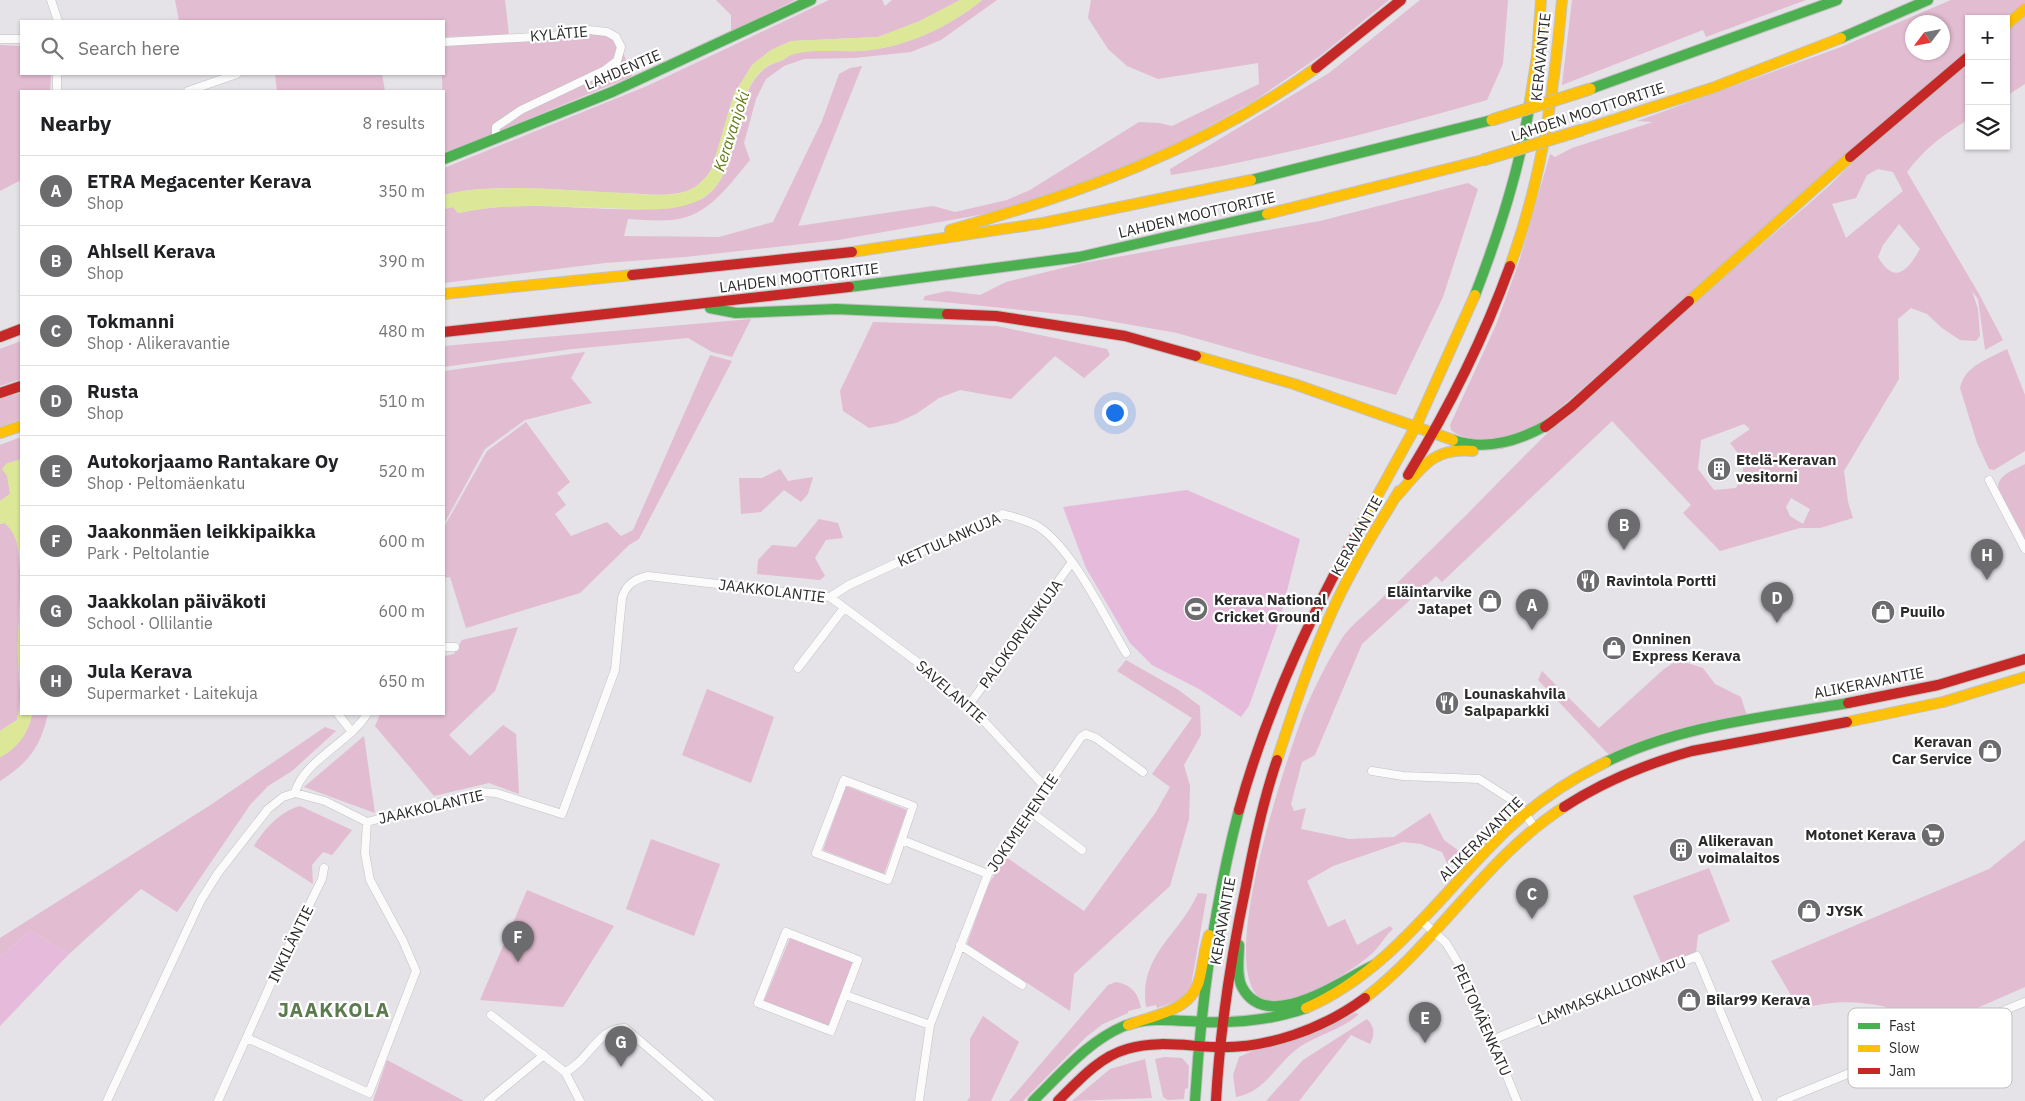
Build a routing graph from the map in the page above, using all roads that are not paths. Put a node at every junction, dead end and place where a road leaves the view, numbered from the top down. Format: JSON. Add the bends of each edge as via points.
{"nodes":[{"id":1,"x":51,"y":0,"type":"edge"},
{"id":2,"x":811,"y":0,"type":"edge"},
{"id":3,"x":1401,"y":0,"type":"edge"},
{"id":4,"x":1541,"y":0,"type":"edge"},
{"id":5,"x":1562,"y":0,"type":"edge"},
{"id":6,"x":1837,"y":0,"type":"edge"},
{"id":7,"x":1928,"y":0,"type":"edge"},
{"id":8,"x":2025,"y":9,"type":"edge"},
{"id":9,"x":58,"y":20,"type":"edge"},
{"id":10,"x":2010,"y":21,"type":"edge"},
{"id":11,"x":20,"y":39,"type":"edge"},
{"id":12,"x":0,"y":40,"type":"edge"},
{"id":13,"x":445,"y":42,"type":"edge"},
{"id":14,"x":1965,"y":59,"type":"edge"},
{"id":15,"x":57,"y":75,"type":"edge"},
{"id":16,"x":234,"y":75,"type":"edge"},
{"id":17,"x":57,"y":90,"type":"edge"},
{"id":18,"x":191,"y":90,"type":"edge"},
{"id":19,"x":496,"y":138,"type":"junction"},
{"id":20,"x":445,"y":160,"type":"edge"},
{"id":21,"x":891,"y":247,"type":"junction"},
{"id":22,"x":445,"y":294,"type":"edge"},
{"id":23,"x":694,"y":305,"type":"junction"},
{"id":24,"x":20,"y":329,"type":"edge"},
{"id":25,"x":445,"y":332,"type":"edge"},
{"id":26,"x":0,"y":337,"type":"edge"},
{"id":27,"x":20,"y":386,"type":"edge"},
{"id":28,"x":0,"y":393,"type":"edge"},
{"id":29,"x":1552,"y":422,"type":"junction"},
{"id":30,"x":20,"y":426,"type":"edge"},
{"id":31,"x":1415,"y":427,"type":"junction"},
{"id":32,"x":0,"y":433,"type":"edge"},
{"id":33,"x":1434,"y":434,"type":"junction"},
{"id":34,"x":1989,"y":480,"type":"dead end"},
{"id":35,"x":1395,"y":498,"type":"junction"},
{"id":36,"x":2025,"y":549,"type":"edge"},
{"id":37,"x":1072,"y":562,"type":"junction"},
{"id":38,"x":830,"y":596,"type":"junction"},
{"id":39,"x":844,"y":608,"type":"junction"},
{"id":40,"x":445,"y":647,"type":"edge"},
{"id":41,"x":455,"y":647,"type":"dead end"},
{"id":42,"x":1126,"y":653,"type":"dead end"},
{"id":43,"x":2025,"y":659,"type":"edge"},
{"id":44,"x":798,"y":668,"type":"dead end"},
{"id":45,"x":2025,"y":677,"type":"edge"},
{"id":46,"x":970,"y":705,"type":"junction"},
{"id":47,"x":339,"y":715,"type":"edge"},
{"id":48,"x":366,"y":715,"type":"edge"},
{"id":49,"x":352,"y":732,"type":"junction"},
{"id":50,"x":1372,"y":771,"type":"dead end"},
{"id":51,"x":1143,"y":772,"type":"dead end"},
{"id":52,"x":1046,"y":788,"type":"junction"},
{"id":53,"x":296,"y":793,"type":"junction"},
{"id":54,"x":1031,"y":812,"type":"junction"},
{"id":55,"x":1526,"y":813,"type":"junction"},
{"id":56,"x":367,"y":822,"type":"junction"},
{"id":57,"x":1536,"y":829,"type":"junction"},
{"id":58,"x":902,"y":840,"type":"junction"},
{"id":59,"x":1082,"y":850,"type":"dead end"},
{"id":60,"x":324,"y":868,"type":"dead end"},
{"id":61,"x":988,"y":874,"type":"junction"},
{"id":62,"x":1216,"y":917,"type":"junction"},
{"id":63,"x":1238,"y":920,"type":"junction"},
{"id":64,"x":1422,"y":921,"type":"junction"},
{"id":65,"x":1435,"y":932,"type":"junction"},
{"id":66,"x":960,"y":945,"type":"junction"},
{"id":67,"x":1374,"y":965,"type":"junction"},
{"id":68,"x":1022,"y":985,"type":"dead end"},
{"id":69,"x":845,"y":995,"type":"junction"},
{"id":70,"x":2025,"y":1002,"type":"edge"},
{"id":71,"x":2010,"y":1008,"type":"edge"},
{"id":72,"x":492,"y":1014,"type":"dead end"},
{"id":73,"x":1202,"y":1022,"type":"junction"},
{"id":74,"x":1222,"y":1022,"type":"junction"},
{"id":75,"x":930,"y":1025,"type":"junction"},
{"id":76,"x":1128,"y":1025,"type":"junction"},
{"id":77,"x":247,"y":1038,"type":"junction"},
{"id":78,"x":1492,"y":1040,"type":"junction"},
{"id":79,"x":1200,"y":1046,"type":"junction"},
{"id":80,"x":1219,"y":1047,"type":"junction"},
{"id":81,"x":544,"y":1055,"type":"junction"},
{"id":82,"x":565,"y":1072,"type":"junction"},
{"id":83,"x":1848,"y":1074,"type":"edge"},
{"id":84,"x":107,"y":1101,"type":"edge"},
{"id":85,"x":218,"y":1101,"type":"edge"},
{"id":86,"x":488,"y":1101,"type":"edge"},
{"id":87,"x":580,"y":1101,"type":"edge"},
{"id":88,"x":710,"y":1101,"type":"edge"},
{"id":89,"x":918,"y":1101,"type":"edge"},
{"id":90,"x":1033,"y":1101,"type":"edge"},
{"id":91,"x":1058,"y":1101,"type":"edge"},
{"id":92,"x":1195,"y":1101,"type":"edge"},
{"id":93,"x":1216,"y":1101,"type":"edge"},
{"id":94,"x":1517,"y":1101,"type":"edge"},
{"id":95,"x":1758,"y":1101,"type":"edge"},
{"id":96,"x":1781,"y":1101,"type":"edge"}],
"edges":[{"from":1,"to":9,"type":"street"},
{"from":2,"to":19,"type":"main road","name":"LAHDENTIE","via":[[612,92]]},
{"from":3,"to":21,"type":"main road","via":[[1312,70],[1252,110],[1186,147],[1104,182],[1051,200]]},
{"from":4,"to":31,"type":"main road","name":"KERAVANTIE","via":[[1539,45],[1507,204],[1465,324]]},
{"from":5,"to":33,"type":"main road","name":"KERAVANTIE","via":[[1554,87],[1532,195],[1490,320]]},
{"from":6,"to":21,"type":"main road","name":"LAHDEN MOOTTORITIE","bridge":true,"via":[[1590,89],[1492,120],[1338,161],[1145,204]]},
{"from":7,"to":23,"type":"main road","name":"LAHDEN MOOTTORITIE","bridge":true,"via":[[1839,40],[1712,88],[1483,160],[1282,211],[1079,257]]},
{"from":8,"to":10,"type":"main road"},
{"from":11,"to":12,"type":"street"},
{"from":13,"to":19,"type":"street","name":"KYLÄTIE","via":[[552,36],[590,30],[616,37],[621,47],[617,61],[606,70],[521,110],[496,126]]},
{"from":14,"to":29,"type":"main road","via":[[1869,140]]},
{"from":15,"to":17,"type":"street"},
{"from":16,"to":18,"type":"street"},
{"from":19,"to":20,"type":"main road","name":"LAHDENTIE"},
{"from":21,"to":22,"type":"main road","name":"LAHDEN MOOTTORITIE"},
{"from":23,"to":25,"type":"main road","name":"LAHDEN MOOTTORITIE"},
{"from":23,"to":31,"type":"main road","via":[[736,313],[836,309],[996,316],[1125,336],[1294,384]]},
{"from":24,"to":26,"type":"main road"},
{"from":27,"to":28,"type":"main road"},
{"from":29,"to":33,"type":"main road","via":[[1530,435],[1498,444],[1463,443]]},
{"from":29,"to":35,"type":"main road","via":[[1529,439],[1504,449],[1452,450],[1438,455]]},
{"from":30,"to":32,"type":"main road"},
{"from":31,"to":33,"type":"main road"},
{"from":31,"to":62,"type":"main road","name":"KERAVANTIE","via":[[1337,565],[1285,683],[1242,799]]},
{"from":33,"to":35,"type":"main road","name":"KERAVANTIE"},
{"from":34,"to":36,"type":"street"},
{"from":35,"to":63,"type":"main road","name":"KERAVANTIE","via":[[1355,565],[1296,702],[1263,800]]},
{"from":37,"to":38,"type":"street","name":"KETTULANKUJA","via":[[1039,527],[1003,514]]},
{"from":37,"to":42,"type":"street","name":"KETTULANKUJA"},
{"from":37,"to":46,"type":"street","name":"PALOKORVENKUJA"},
{"from":38,"to":39,"type":"street","name":"JAAKKOLANTIE"},
{"from":38,"to":56,"type":"street","name":"JAAKKOLANTIE","via":[[648,576],[638,578],[625,590],[622,598],[615,670],[562,814],[496,793],[480,792]]},
{"from":39,"to":44,"type":"street"},
{"from":39,"to":46,"type":"street","name":"SAVELANTIE"},
{"from":40,"to":41,"type":"street"},
{"from":43,"to":55,"type":"main road","name":"ALIKERAVANTIE","via":[[1923,689],[1675,736],[1620,755],[1587,771]]},
{"from":45,"to":57,"type":"main road","name":"ALIKERAVANTIE","via":[[1909,711],[1747,740],[1663,759],[1614,777]]},
{"from":46,"to":52,"type":"street","name":"SAVELANTIE"},
{"from":47,"to":49,"type":"street"},
{"from":48,"to":49,"type":"street"},
{"from":49,"to":53,"type":"street","via":[[302,777]]},
{"from":50,"to":55,"type":"street","via":[[1403,776],[1479,779],[1518,804]]},
{"from":51,"to":52,"type":"street","name":"JOKIMIEHENTIE","via":[[1086,734]]},
{"from":52,"to":54,"type":"street","name":"JOKIMIEHENTIE"},
{"from":53,"to":56,"type":"street","name":"JAAKKOLANTIE","via":[[325,801]]},
{"from":53,"to":84,"type":"street","via":[[283,797],[268,809],[222,867],[201,900]]},
{"from":54,"to":59,"type":"street"},
{"from":54,"to":61,"type":"street","name":"JOKIMIEHENTIE"},
{"from":55,"to":57,"type":"street"},
{"from":55,"to":64,"type":"main road","name":"ALIKERAVANTIE"},
{"from":56,"to":77,"type":"street","via":[[365,853],[370,880],[408,949],[416,971],[369,1094]]},
{"from":57,"to":65,"type":"main road","name":"ALIKERAVANTIE"},
{"from":58,"to":58,"type":"street","via":[[913,806],[844,780],[816,853],[888,880]]},
{"from":58,"to":61,"type":"street"},
{"from":60,"to":77,"type":"street","name":"INKILÄNTIE","via":[[322,879]]},
{"from":61,"to":66,"type":"street","name":"JOKIMIEHENTIE"},
{"from":62,"to":73,"type":"main road","name":"KERAVANTIE"},
{"from":62,"to":76,"type":"main road","via":[[1204,950],[1198,984],[1188,1001]]},
{"from":63,"to":67,"type":"main road","via":[[1242,988],[1248,997],[1263,1007],[1296,1003]]},
{"from":63,"to":74,"type":"main road","name":"KERAVANTIE"},
{"from":64,"to":65,"type":"street","name":"PELTOMÄENKATU"},
{"from":64,"to":67,"type":"main road","name":"ALIKERAVANTIE"},
{"from":65,"to":78,"type":"street","name":"PELTOMÄENKATU","via":[[1446,943],[1466,976]]},
{"from":65,"to":80,"type":"main road","name":"ALIKERAVANTIE","via":[[1376,990],[1328,1020],[1299,1033],[1269,1041]]},
{"from":66,"to":68,"type":"street"},
{"from":66,"to":75,"type":"street","name":"JOKIMIEHENTIE"},
{"from":67,"to":74,"type":"main road","name":"ALIKERAVANTIE","via":[[1338,992],[1298,1011],[1272,1019]]},
{"from":69,"to":69,"type":"street","via":[[858,960],[786,932],[758,1003],[832,1031]]},
{"from":69,"to":75,"type":"street"},
{"from":70,"to":71,"type":"street"},
{"from":72,"to":81,"type":"street"},
{"from":73,"to":74,"type":"main road","name":"ALIKERAVANTIE"},
{"from":73,"to":76,"type":"main road","name":"ALIKERAVANTIE","via":[[1150,1021]]},
{"from":73,"to":79,"type":"main road","name":"KERAVANTIE"},
{"from":74,"to":80,"type":"main road","name":"KERAVANTIE"},
{"from":75,"to":89,"type":"street","name":"JOKIMIEHENTIE"},
{"from":76,"to":90,"type":"main road","name":"ALIKERAVANTIE","via":[[1092,1046]]},
{"from":77,"to":85,"type":"street","name":"INKILÄNTIE"},
{"from":78,"to":94,"type":"street","name":"PELTOMÄENKATU"},
{"from":78,"to":95,"type":"street","name":"LAMMASKALLIONKATU","via":[[1698,956]]},
{"from":79,"to":80,"type":"main road","name":"ALIKERAVANTIE"},
{"from":79,"to":91,"type":"main road","name":"ALIKERAVANTIE","via":[[1138,1047],[1118,1052],[1091,1070]]},
{"from":79,"to":92,"type":"main road","name":"KERAVANTIE"},
{"from":80,"to":93,"type":"main road","name":"KERAVANTIE"},
{"from":81,"to":82,"type":"street"},
{"from":81,"to":86,"type":"street"},
{"from":82,"to":87,"type":"street"},
{"from":82,"to":88,"type":"street","via":[[574,1068],[607,1032],[625,1028]]},
{"from":83,"to":96,"type":"street"}]}
